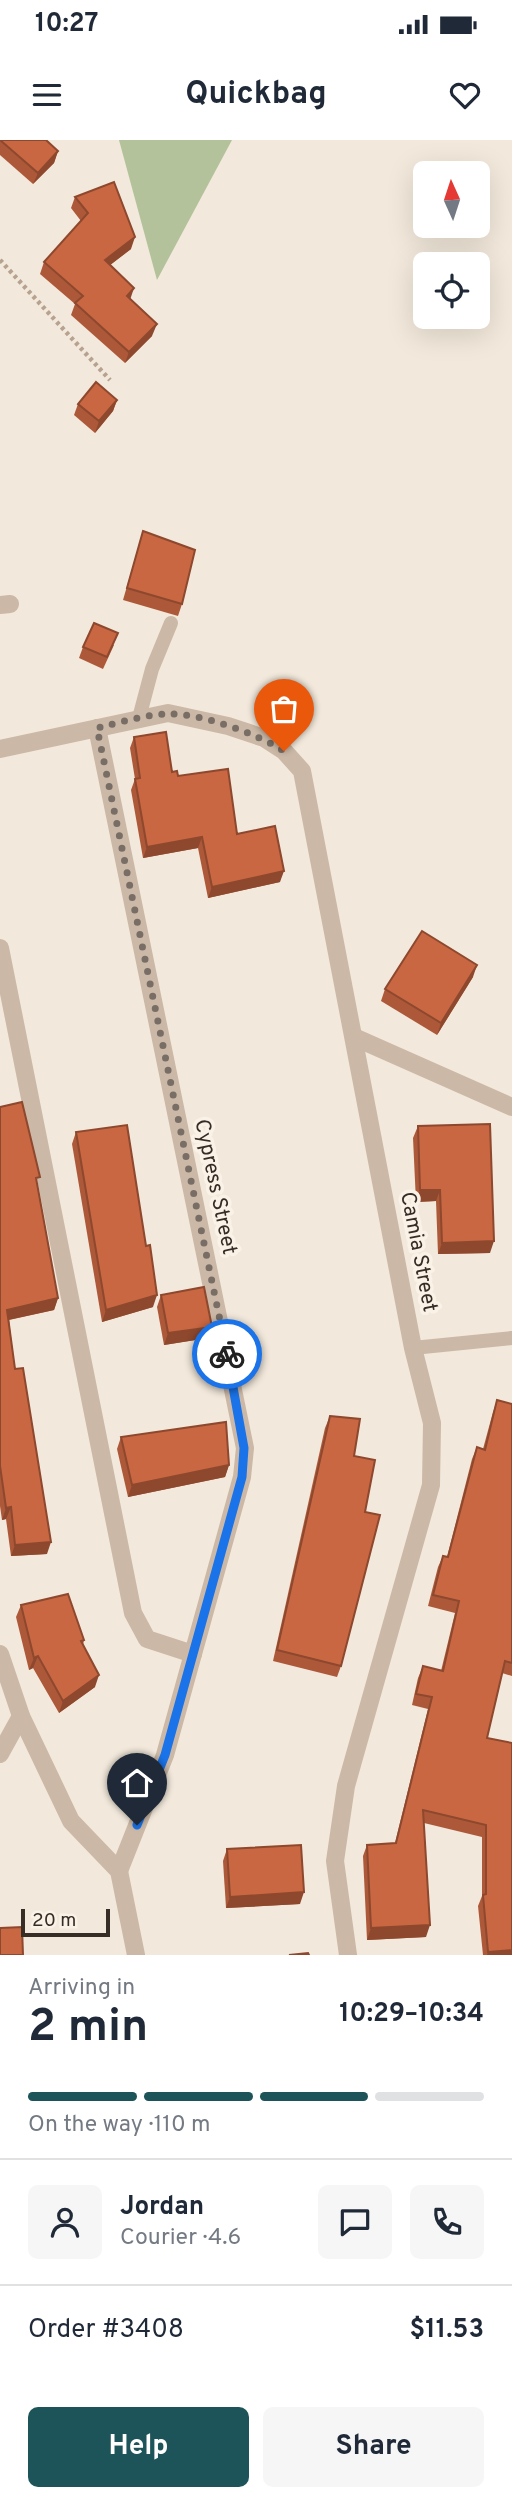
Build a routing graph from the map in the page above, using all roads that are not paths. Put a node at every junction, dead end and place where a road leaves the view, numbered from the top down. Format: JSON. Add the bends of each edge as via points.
{"nodes":[{"id":1,"x":171,"y":623,"type":"dead end"},
{"id":2,"x":139,"y":719,"type":"junction"},
{"id":3,"x":97,"y":728,"type":"junction"},
{"id":4,"x":0,"y":748,"type":"edge"},
{"id":5,"x":0,"y":948,"type":"edge"},
{"id":6,"x":354,"y":1037,"type":"junction"},
{"id":7,"x":512,"y":1107,"type":"edge"},
{"id":8,"x":512,"y":1338,"type":"edge"},
{"id":9,"x":413,"y":1348,"type":"junction"},
{"id":10,"x":0,"y":1654,"type":"edge"},
{"id":11,"x":193,"y":1654,"type":"junction"},
{"id":12,"x":21,"y":1716,"type":"junction"},
{"id":13,"x":0,"y":1754,"type":"edge"},
{"id":14,"x":119,"y":1871,"type":"junction"},
{"id":15,"x":136,"y":1955,"type":"edge"},
{"id":16,"x":348,"y":1955,"type":"edge"}],
"edges":[{"from":1,"to":2,"type":"lane"},
{"from":2,"to":3,"type":"street","name":"Camia Street"},
{"from":2,"to":6,"type":"street","name":"Camia Street","via":[[168,713],[228,726],[264,738],[302,771]]},
{"from":3,"to":4,"type":"street","name":"Camia Street"},
{"from":3,"to":11,"type":"street","name":"Cypress Street","via":[[244,1448],[242,1477]]},
{"from":5,"to":11,"type":"street","via":[[134,1613],[147,1640]]},
{"from":6,"to":7,"type":"street"},
{"from":6,"to":9,"type":"street","name":"Camia Street"},
{"from":8,"to":9,"type":"lane"},
{"from":9,"to":16,"type":"street","name":"Camia Street","via":[[432,1423],[431,1485],[346,1786],[335,1861]]},
{"from":10,"to":12,"type":"street"},
{"from":11,"to":14,"type":"street","name":"Cypress Street","via":[[165,1755]]},
{"from":12,"to":13,"type":"street"},
{"from":12,"to":14,"type":"street","via":[[71,1821]]},
{"from":14,"to":15,"type":"street"}]}
